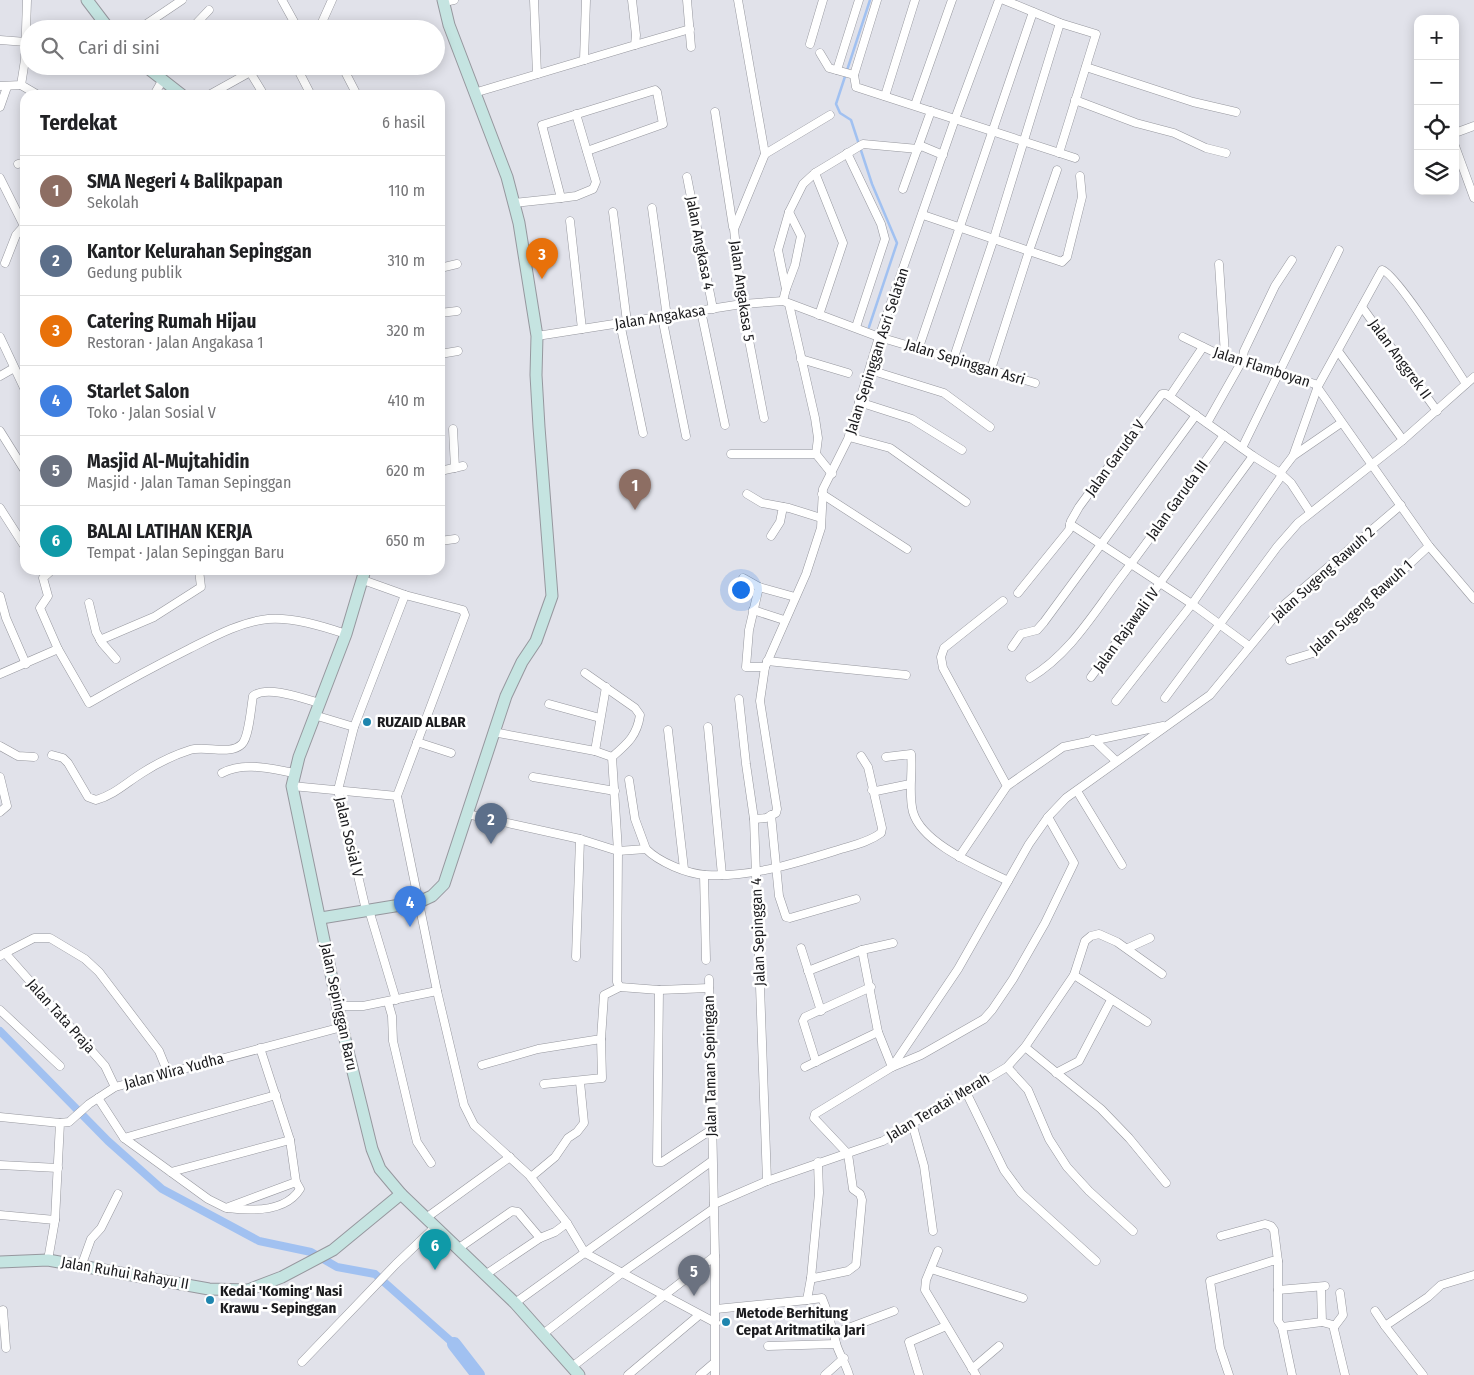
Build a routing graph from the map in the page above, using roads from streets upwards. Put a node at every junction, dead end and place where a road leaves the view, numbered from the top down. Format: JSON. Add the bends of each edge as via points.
{"nodes":[{"id":1,"x":27,"y":0,"type":"edge"},
{"id":2,"x":87,"y":0,"type":"edge"},
{"id":3,"x":182,"y":0,"type":"edge"},
{"id":4,"x":282,"y":0,"type":"edge"},
{"id":5,"x":332,"y":0,"type":"edge"},
{"id":6,"x":447,"y":0,"type":"edge"},
{"id":7,"x":534,"y":0,"type":"edge"},
{"id":8,"x":586,"y":0,"type":"edge"},
{"id":9,"x":632,"y":0,"type":"edge"},
{"id":10,"x":687,"y":0,"type":"edge"},
{"id":11,"x":738,"y":0,"type":"edge"},
{"id":12,"x":823,"y":0,"type":"edge"},
{"id":13,"x":859,"y":0,"type":"edge"},
{"id":14,"x":877,"y":0,"type":"edge"},
{"id":15,"x":915,"y":0,"type":"edge"},
{"id":16,"x":952,"y":0,"type":"edge"},
{"id":17,"x":999,"y":0,"type":"edge"},
{"id":18,"x":1004,"y":0,"type":"edge"},
{"id":19,"x":209,"y":10,"type":"dead end"},
{"id":20,"x":1033,"y":12,"type":"junction"},
{"id":21,"x":27,"y":20,"type":"edge"},
{"id":22,"x":102,"y":20,"type":"edge"},
{"id":23,"x":152,"y":20,"type":"edge"},
{"id":24,"x":199,"y":20,"type":"edge"},
{"id":25,"x":293,"y":20,"type":"edge"},
{"id":26,"x":323,"y":20,"type":"edge"},
{"id":27,"x":1060,"y":23,"type":"junction"},
{"id":28,"x":690,"y":29,"type":"junction"},
{"id":29,"x":0,"y":40,"type":"edge"},
{"id":30,"x":20,"y":42,"type":"edge"},
{"id":31,"x":810,"y":44,"type":"dead end"},
{"id":32,"x":635,"y":45,"type":"junction"},
{"id":33,"x":691,"y":46,"type":"dead end"},
{"id":34,"x":820,"y":53,"type":"dead end"},
{"id":35,"x":584,"y":60,"type":"junction"},
{"id":36,"x":1086,"y":68,"type":"junction"},
{"id":37,"x":837,"y":70,"type":"junction"},
{"id":38,"x":536,"y":74,"type":"junction"},
{"id":39,"x":22,"y":75,"type":"edge"},
{"id":40,"x":156,"y":75,"type":"edge"},
{"id":41,"x":245,"y":75,"type":"edge"},
{"id":42,"x":252,"y":75,"type":"edge"},
{"id":43,"x":301,"y":75,"type":"edge"},
{"id":44,"x":347,"y":75,"type":"edge"},
{"id":45,"x":854,"y":75,"type":"junction"},
{"id":46,"x":162,"y":81,"type":"junction"},
{"id":47,"x":21,"y":85,"type":"junction"},
{"id":48,"x":4,"y":87,"type":"edge"},
{"id":49,"x":30,"y":90,"type":"edge"},
{"id":50,"x":157,"y":90,"type":"edge"},
{"id":51,"x":175,"y":90,"type":"edge"},
{"id":52,"x":218,"y":90,"type":"edge"},
{"id":53,"x":261,"y":90,"type":"edge"},
{"id":54,"x":308,"y":90,"type":"edge"},
{"id":55,"x":354,"y":90,"type":"edge"},
{"id":56,"x":474,"y":92,"type":"junction"},
{"id":57,"x":885,"y":96,"type":"junction"},
{"id":58,"x":1075,"y":100,"type":"junction"},
{"id":59,"x":915,"y":105,"type":"junction"},
{"id":60,"x":0,"y":107,"type":"edge"},
{"id":61,"x":931,"y":111,"type":"junction"},
{"id":62,"x":715,"y":112,"type":"dead end"},
{"id":63,"x":1236,"y":112,"type":"dead end"},
{"id":64,"x":576,"y":114,"type":"junction"},
{"id":65,"x":830,"y":115,"type":"dead end"},
{"id":66,"x":955,"y":119,"type":"junction"},
{"id":67,"x":1474,"y":126,"type":"edge"},
{"id":68,"x":992,"y":130,"type":"junction"},
{"id":69,"x":1459,"y":132,"type":"edge"},
{"id":70,"x":1024,"y":142,"type":"junction"},
{"id":71,"x":918,"y":147,"type":"junction"},
{"id":72,"x":1456,"y":150,"type":"edge"},
{"id":73,"x":587,"y":151,"type":"junction"},
{"id":74,"x":847,"y":153,"type":"junction"},
{"id":75,"x":1059,"y":153,"type":"junction"},
{"id":76,"x":1226,"y":153,"type":"dead end"},
{"id":77,"x":765,"y":154,"type":"junction"},
{"id":78,"x":943,"y":155,"type":"junction"},
{"id":79,"x":1075,"y":158,"type":"dead end"},
{"id":80,"x":1057,"y":170,"type":"dead end"},
{"id":81,"x":815,"y":173,"type":"junction"},
{"id":82,"x":1080,"y":176,"type":"dead end"},
{"id":83,"x":687,"y":177,"type":"dead end"},
{"id":84,"x":0,"y":178,"type":"edge"},
{"id":85,"x":903,"y":189,"type":"dead end"},
{"id":86,"x":561,"y":198,"type":"junction"},
{"id":87,"x":1474,"y":198,"type":"edge"},
{"id":88,"x":514,"y":204,"type":"junction"},
{"id":89,"x":652,"y":208,"type":"dead end"},
{"id":90,"x":613,"y":212,"type":"dead end"},
{"id":91,"x":789,"y":212,"type":"junction"},
{"id":92,"x":922,"y":214,"type":"junction"},
{"id":93,"x":20,"y":218,"type":"edge"},
{"id":94,"x":570,"y":221,"type":"dead end"},
{"id":95,"x":959,"y":227,"type":"junction"},
{"id":96,"x":734,"y":229,"type":"junction"},
{"id":97,"x":20,"y":230,"type":"edge"},
{"id":98,"x":994,"y":238,"type":"junction"},
{"id":99,"x":1339,"y":250,"type":"dead end"},
{"id":100,"x":1029,"y":251,"type":"junction"},
{"id":101,"x":0,"y":253,"type":"edge"},
{"id":102,"x":1292,"y":260,"type":"dead end"},
{"id":103,"x":457,"y":264,"type":"dead end"},
{"id":104,"x":1219,"y":264,"type":"dead end"},
{"id":105,"x":445,"y":267,"type":"edge"},
{"id":106,"x":786,"y":289,"type":"junction"},
{"id":107,"x":786,"y":302,"type":"junction"},
{"id":108,"x":742,"y":304,"type":"junction"},
{"id":109,"x":1362,"y":307,"type":"junction"},
{"id":110,"x":713,"y":309,"type":"junction"},
{"id":111,"x":457,"y":311,"type":"dead end"},
{"id":112,"x":701,"y":311,"type":"junction"},
{"id":113,"x":445,"y":312,"type":"edge"},
{"id":114,"x":819,"y":315,"type":"junction"},
{"id":115,"x":665,"y":317,"type":"junction"},
{"id":116,"x":624,"y":323,"type":"junction"},
{"id":117,"x":857,"y":328,"type":"junction"},
{"id":118,"x":582,"y":329,"type":"junction"},
{"id":119,"x":537,"y":336,"type":"junction"},
{"id":120,"x":877,"y":336,"type":"junction"},
{"id":121,"x":0,"y":337,"type":"edge"},
{"id":122,"x":1183,"y":337,"type":"dead end"},
{"id":123,"x":919,"y":347,"type":"junction"},
{"id":124,"x":1203,"y":347,"type":"junction"},
{"id":125,"x":458,"y":351,"type":"dead end"},
{"id":126,"x":1338,"y":351,"type":"junction"},
{"id":127,"x":445,"y":353,"type":"edge"},
{"id":128,"x":1225,"y":355,"type":"junction"},
{"id":129,"x":954,"y":357,"type":"junction"},
{"id":130,"x":801,"y":359,"type":"junction"},
{"id":131,"x":1242,"y":361,"type":"junction"},
{"id":132,"x":14,"y":368,"type":"junction"},
{"id":133,"x":991,"y":369,"type":"junction"},
{"id":134,"x":870,"y":370,"type":"junction"},
{"id":135,"x":1281,"y":372,"type":"junction"},
{"id":136,"x":848,"y":373,"type":"dead end"},
{"id":137,"x":0,"y":376,"type":"edge"},
{"id":138,"x":1474,"y":377,"type":"edge"},
{"id":139,"x":20,"y":380,"type":"edge"},
{"id":140,"x":1035,"y":383,"type":"dead end"},
{"id":141,"x":1466,"y":384,"type":"junction"},
{"id":142,"x":1318,"y":386,"type":"junction"},
{"id":143,"x":1166,"y":395,"type":"junction"},
{"id":144,"x":859,"y":402,"type":"junction"},
{"id":145,"x":1437,"y":411,"type":"junction"},
{"id":146,"x":1196,"y":415,"type":"junction"},
{"id":147,"x":764,"y":418,"type":"dead end"},
{"id":148,"x":1207,"y":423,"type":"junction"},
{"id":149,"x":1341,"y":423,"type":"junction"},
{"id":150,"x":725,"y":425,"type":"dead end"},
{"id":151,"x":990,"y":427,"type":"dead end"},
{"id":152,"x":453,"y":429,"type":"dead end"},
{"id":153,"x":0,"y":431,"type":"edge"},
{"id":154,"x":643,"y":432,"type":"dead end"},
{"id":155,"x":1224,"y":435,"type":"junction"},
{"id":156,"x":686,"y":436,"type":"dead end"},
{"id":157,"x":849,"y":436,"type":"junction"},
{"id":158,"x":1403,"y":440,"type":"junction"},
{"id":159,"x":1242,"y":448,"type":"junction"},
{"id":160,"x":962,"y":450,"type":"dead end"},
{"id":161,"x":731,"y":454,"type":"dead end"},
{"id":162,"x":817,"y":455,"type":"junction"},
{"id":163,"x":1253,"y":456,"type":"junction"},
{"id":164,"x":1293,"y":456,"type":"junction"},
{"id":165,"x":20,"y":463,"type":"edge"},
{"id":166,"x":1372,"y":464,"type":"junction"},
{"id":167,"x":445,"y":470,"type":"edge"},
{"id":168,"x":830,"y":472,"type":"junction"},
{"id":169,"x":1281,"y":474,"type":"junction"},
{"id":170,"x":747,"y":494,"type":"dead end"},
{"id":171,"x":822,"y":494,"type":"junction"},
{"id":172,"x":966,"y":502,"type":"dead end"},
{"id":173,"x":1401,"y":505,"type":"junction"},
{"id":174,"x":785,"y":507,"type":"junction"},
{"id":175,"x":0,"y":508,"type":"edge"},
{"id":176,"x":1310,"y":512,"type":"junction"},
{"id":177,"x":821,"y":518,"type":"junction"},
{"id":178,"x":1070,"y":524,"type":"junction"},
{"id":179,"x":771,"y":536,"type":"dead end"},
{"id":180,"x":20,"y":539,"type":"edge"},
{"id":181,"x":455,"y":539,"type":"dead end"},
{"id":182,"x":445,"y":540,"type":"edge"},
{"id":183,"x":1102,"y":546,"type":"junction"},
{"id":184,"x":1429,"y":546,"type":"junction"},
{"id":185,"x":907,"y":550,"type":"dead end"},
{"id":186,"x":1131,"y":565,"type":"junction"},
{"id":187,"x":42,"y":575,"type":"edge"},
{"id":188,"x":47,"y":575,"type":"edge"},
{"id":189,"x":200,"y":575,"type":"edge"},
{"id":190,"x":364,"y":575,"type":"edge"},
{"id":191,"x":44,"y":578,"type":"junction"},
{"id":192,"x":743,"y":578,"type":"dead end"},
{"id":193,"x":1160,"y":583,"type":"junction"},
{"id":194,"x":759,"y":587,"type":"junction"},
{"id":195,"x":1018,"y":593,"type":"dead end"},
{"id":196,"x":405,"y":595,"type":"junction"},
{"id":197,"x":0,"y":596,"type":"edge"},
{"id":198,"x":795,"y":597,"type":"junction"},
{"id":199,"x":1474,"y":599,"type":"edge"},
{"id":200,"x":1003,"y":601,"type":"dead end"},
{"id":201,"x":89,"y":603,"type":"dead end"},
{"id":202,"x":1192,"y":604,"type":"junction"},
{"id":203,"x":2,"y":605,"type":"edge"},
{"id":204,"x":753,"y":610,"type":"junction"},
{"id":205,"x":784,"y":620,"type":"junction"},
{"id":206,"x":1221,"y":624,"type":"junction"},
{"id":207,"x":346,"y":634,"type":"junction"},
{"id":208,"x":100,"y":640,"type":"junction"},
{"id":209,"x":1250,"y":646,"type":"junction"},
{"id":210,"x":1012,"y":647,"type":"dead end"},
{"id":211,"x":58,"y":649,"type":"junction"},
{"id":212,"x":116,"y":659,"type":"dead end"},
{"id":213,"x":1290,"y":660,"type":"dead end"},
{"id":214,"x":26,"y":664,"type":"junction"},
{"id":215,"x":766,"y":664,"type":"junction"},
{"id":216,"x":585,"y":673,"type":"dead end"},
{"id":217,"x":0,"y":674,"type":"edge"},
{"id":218,"x":906,"y":675,"type":"dead end"},
{"id":219,"x":1091,"y":677,"type":"dead end"},
{"id":220,"x":1030,"y":678,"type":"dead end"},
{"id":221,"x":606,"y":687,"type":"junction"},
{"id":222,"x":1165,"y":698,"type":"dead end"},
{"id":223,"x":739,"y":699,"type":"dead end"},
{"id":224,"x":1116,"y":701,"type":"dead end"},
{"id":225,"x":319,"y":703,"type":"junction"},
{"id":226,"x":549,"y":704,"type":"dead end"},
{"id":227,"x":314,"y":715,"type":"junction"},
{"id":228,"x":600,"y":718,"type":"junction"},
{"id":229,"x":1167,"y":726,"type":"junction"},
{"id":230,"x":354,"y":727,"type":"junction"},
{"id":231,"x":708,"y":727,"type":"dead end"},
{"id":232,"x":668,"y":730,"type":"dead end"},
{"id":233,"x":493,"y":732,"type":"junction"},
{"id":234,"x":1093,"y":739,"type":"junction"},
{"id":235,"x":417,"y":742,"type":"junction"},
{"id":236,"x":0,"y":746,"type":"edge"},
{"id":237,"x":595,"y":751,"type":"junction"},
{"id":238,"x":450,"y":753,"type":"dead end"},
{"id":239,"x":52,"y":755,"type":"dead end"},
{"id":240,"x":861,"y":756,"type":"dead end"},
{"id":241,"x":34,"y":757,"type":"dead end"},
{"id":242,"x":612,"y":757,"type":"junction"},
{"id":243,"x":886,"y":757,"type":"dead end"},
{"id":244,"x":1116,"y":761,"type":"junction"},
{"id":245,"x":222,"y":773,"type":"dead end"},
{"id":246,"x":295,"y":773,"type":"junction"},
{"id":247,"x":0,"y":777,"type":"edge"},
{"id":248,"x":533,"y":777,"type":"dead end"},
{"id":249,"x":629,"y":780,"type":"dead end"},
{"id":250,"x":910,"y":784,"type":"junction"},
{"id":251,"x":292,"y":786,"type":"junction"},
{"id":252,"x":1007,"y":786,"type":"junction"},
{"id":253,"x":338,"y":790,"type":"junction"},
{"id":254,"x":872,"y":790,"type":"junction"},
{"id":255,"x":615,"y":791,"type":"junction"},
{"id":256,"x":1077,"y":791,"type":"junction"},
{"id":257,"x":397,"y":796,"type":"junction"},
{"id":258,"x":0,"y":812,"type":"edge"},
{"id":259,"x":467,"y":814,"type":"junction"},
{"id":260,"x":770,"y":815,"type":"junction"},
{"id":261,"x":1048,"y":817,"type":"junction"},
{"id":262,"x":754,"y":819,"type":"junction"},
{"id":263,"x":580,"y":839,"type":"junction"},
{"id":264,"x":645,"y":849,"type":"junction"},
{"id":265,"x":618,"y":851,"type":"junction"},
{"id":266,"x":960,"y":857,"type":"junction"},
{"id":267,"x":1122,"y":865,"type":"dead end"},
{"id":268,"x":776,"y":867,"type":"junction"},
{"id":269,"x":684,"y":869,"type":"junction"},
{"id":270,"x":756,"y":871,"type":"junction"},
{"id":271,"x":704,"y":875,"type":"junction"},
{"id":272,"x":722,"y":875,"type":"junction"},
{"id":273,"x":1008,"y":881,"type":"junction"},
{"id":274,"x":856,"y":899,"type":"dead end"},
{"id":275,"x":420,"y":902,"type":"junction"},
{"id":276,"x":368,"y":910,"type":"junction"},
{"id":277,"x":321,"y":918,"type":"junction"},
{"id":278,"x":1150,"y":938,"type":"dead end"},
{"id":279,"x":893,"y":943,"type":"dead end"},
{"id":280,"x":801,"y":948,"type":"dead end"},
{"id":281,"x":1128,"y":948,"type":"junction"},
{"id":282,"x":862,"y":950,"type":"junction"},
{"id":283,"x":2,"y":954,"type":"edge"},
{"id":284,"x":576,"y":957,"type":"dead end"},
{"id":285,"x":706,"y":960,"type":"dead end"},
{"id":286,"x":808,"y":971,"type":"junction"},
{"id":287,"x":1162,"y":974,"type":"dead end"},
{"id":288,"x":1074,"y":975,"type":"junction"},
{"id":289,"x":709,"y":979,"type":"dead end"},
{"id":290,"x":620,"y":987,"type":"junction"},
{"id":291,"x":871,"y":987,"type":"junction"},
{"id":292,"x":709,"y":988,"type":"junction"},
{"id":293,"x":658,"y":990,"type":"junction"},
{"id":294,"x":437,"y":991,"type":"junction"},
{"id":295,"x":1111,"y":1000,"type":"junction"},
{"id":296,"x":392,"y":1001,"type":"junction"},
{"id":297,"x":339,"y":1006,"type":"junction"},
{"id":298,"x":0,"y":1010,"type":"edge"},
{"id":299,"x":821,"y":1010,"type":"junction"},
{"id":300,"x":1147,"y":1022,"type":"dead end"},
{"id":301,"x":342,"y":1027,"type":"junction"},
{"id":302,"x":878,"y":1032,"type":"junction"},
{"id":303,"x":601,"y":1039,"type":"junction"},
{"id":304,"x":1025,"y":1047,"type":"junction"},
{"id":305,"x":260,"y":1048,"type":"junction"},
{"id":306,"x":816,"y":1062,"type":"junction"},
{"id":307,"x":482,"y":1065,"type":"dead end"},
{"id":308,"x":60,"y":1066,"type":"dead end"},
{"id":309,"x":805,"y":1067,"type":"dead end"},
{"id":310,"x":892,"y":1067,"type":"junction"},
{"id":311,"x":1007,"y":1067,"type":"junction"},
{"id":312,"x":168,"y":1073,"type":"junction"},
{"id":313,"x":1056,"y":1073,"type":"junction"},
{"id":314,"x":580,"y":1082,"type":"junction"},
{"id":315,"x":544,"y":1084,"type":"dead end"},
{"id":316,"x":115,"y":1087,"type":"junction"},
{"id":317,"x":966,"y":1092,"type":"junction"},
{"id":318,"x":276,"y":1095,"type":"junction"},
{"id":319,"x":98,"y":1098,"type":"junction"},
{"id":320,"x":0,"y":1117,"type":"edge"},
{"id":321,"x":65,"y":1123,"type":"junction"},
{"id":322,"x":912,"y":1123,"type":"junction"},
{"id":323,"x":711,"y":1130,"type":"junction"},
{"id":324,"x":124,"y":1138,"type":"junction"},
{"id":325,"x":290,"y":1140,"type":"junction"},
{"id":326,"x":848,"y":1154,"type":"junction"},
{"id":327,"x":510,"y":1157,"type":"junction"},
{"id":328,"x":712,"y":1161,"type":"junction"},
{"id":329,"x":818,"y":1162,"type":"junction"},
{"id":330,"x":431,"y":1163,"type":"dead end"},
{"id":331,"x":0,"y":1165,"type":"edge"},
{"id":332,"x":58,"y":1168,"type":"junction"},
{"id":333,"x":171,"y":1172,"type":"junction"},
{"id":334,"x":531,"y":1177,"type":"junction"},
{"id":335,"x":766,"y":1181,"type":"junction"},
{"id":336,"x":296,"y":1182,"type":"junction"},
{"id":337,"x":1166,"y":1183,"type":"dead end"},
{"id":338,"x":118,"y":1194,"type":"dead end"},
{"id":339,"x":400,"y":1194,"type":"junction"},
{"id":340,"x":713,"y":1207,"type":"junction"},
{"id":341,"x":226,"y":1208,"type":"junction"},
{"id":342,"x":0,"y":1215,"type":"edge"},
{"id":343,"x":426,"y":1218,"type":"junction"},
{"id":344,"x":55,"y":1220,"type":"junction"},
{"id":345,"x":567,"y":1223,"type":"junction"},
{"id":346,"x":435,"y":1227,"type":"junction"},
{"id":347,"x":933,"y":1231,"type":"dead end"},
{"id":348,"x":1132,"y":1231,"type":"dead end"},
{"id":349,"x":1221,"y":1236,"type":"dead end"},
{"id":350,"x":540,"y":1238,"type":"junction"},
{"id":351,"x":459,"y":1248,"type":"junction"},
{"id":352,"x":938,"y":1251,"type":"dead end"},
{"id":353,"x":585,"y":1253,"type":"junction"},
{"id":354,"x":715,"y":1256,"type":"junction"},
{"id":355,"x":48,"y":1260,"type":"junction"},
{"id":356,"x":1096,"y":1261,"type":"dead end"},
{"id":357,"x":1278,"y":1261,"type":"junction"},
{"id":358,"x":0,"y":1262,"type":"edge"},
{"id":359,"x":82,"y":1264,"type":"junction"},
{"id":360,"x":931,"y":1269,"type":"junction"},
{"id":361,"x":623,"y":1272,"type":"junction"},
{"id":362,"x":1474,"y":1274,"type":"edge"},
{"id":363,"x":485,"y":1275,"type":"junction"},
{"id":364,"x":811,"y":1278,"type":"junction"},
{"id":365,"x":1278,"y":1290,"type":"junction"},
{"id":366,"x":1340,"y":1293,"type":"dead end"},
{"id":367,"x":665,"y":1295,"type":"junction"},
{"id":368,"x":1023,"y":1298,"type":"dead end"},
{"id":369,"x":807,"y":1300,"type":"junction"},
{"id":370,"x":515,"y":1303,"type":"junction"},
{"id":371,"x":716,"y":1309,"type":"junction"},
{"id":372,"x":0,"y":1311,"type":"edge"},
{"id":373,"x":894,"y":1311,"type":"dead end"},
{"id":374,"x":1375,"y":1311,"type":"dead end"},
{"id":375,"x":698,"y":1316,"type":"junction"},
{"id":376,"x":1322,"y":1322,"type":"junction"},
{"id":377,"x":716,"y":1323,"type":"junction"},
{"id":378,"x":946,"y":1326,"type":"junction"},
{"id":379,"x":1385,"y":1326,"type":"junction"},
{"id":380,"x":1282,"y":1327,"type":"junction"},
{"id":381,"x":1334,"y":1327,"type":"junction"},
{"id":382,"x":834,"y":1333,"type":"junction"},
{"id":383,"x":543,"y":1334,"type":"junction"},
{"id":384,"x":836,"y":1344,"type":"junction"},
{"id":385,"x":768,"y":1346,"type":"dead end"},
{"id":386,"x":999,"y":1346,"type":"dead end"},
{"id":387,"x":6,"y":1348,"type":"dead end"},
{"id":388,"x":844,"y":1358,"type":"junction"},
{"id":389,"x":302,"y":1362,"type":"dead end"},
{"id":390,"x":714,"y":1363,"type":"junction"},
{"id":391,"x":576,"y":1371,"type":"edge"},
{"id":392,"x":974,"y":1372,"type":"edge"},
{"id":393,"x":628,"y":1375,"type":"edge"},
{"id":394,"x":700,"y":1375,"type":"edge"},
{"id":395,"x":715,"y":1375,"type":"edge"},
{"id":396,"x":825,"y":1375,"type":"edge"},
{"id":397,"x":849,"y":1375,"type":"edge"},
{"id":398,"x":919,"y":1375,"type":"edge"},
{"id":399,"x":1229,"y":1375,"type":"edge"},
{"id":400,"x":1292,"y":1375,"type":"edge"},
{"id":401,"x":1345,"y":1375,"type":"edge"},
{"id":402,"x":1423,"y":1375,"type":"edge"}],
"edges":[{"from":1,"to":21,"type":"street"},
{"from":2,"to":22,"type":"street"},
{"from":3,"to":23,"type":"street"},
{"from":4,"to":25,"type":"street"},
{"from":5,"to":26,"type":"street"},
{"from":6,"to":56,"type":"street","via":[[449,25]]},
{"from":7,"to":38,"type":"street"},
{"from":8,"to":35,"type":"street"},
{"from":9,"to":32,"type":"street"},
{"from":10,"to":28,"type":"street"},
{"from":11,"to":77,"type":"street"},
{"from":12,"to":31,"type":"street"},
{"from":13,"to":37,"type":"street"},
{"from":14,"to":45,"type":"street"},
{"from":15,"to":57,"type":"street"},
{"from":16,"to":59,"type":"street"},
{"from":17,"to":66,"type":"street","name":"Jalan Sepinggan Asri Selatan"},
{"from":18,"to":20,"type":"street"},
{"from":19,"to":24,"type":"street"},
{"from":20,"to":27,"type":"street"},
{"from":20,"to":68,"type":"street"},
{"from":27,"to":36,"type":"street","via":[[1096,34]]},
{"from":27,"to":70,"type":"street"},
{"from":28,"to":32,"type":"street"},
{"from":28,"to":33,"type":"street"},
{"from":29,"to":30,"type":"street"},
{"from":32,"to":35,"type":"street"},
{"from":34,"to":37,"type":"street","via":[[826,66]]},
{"from":35,"to":38,"type":"street"},
{"from":36,"to":58,"type":"street"},
{"from":36,"to":63,"type":"street","via":[[1193,102]]},
{"from":37,"to":45,"type":"street"},
{"from":38,"to":56,"type":"street"},
{"from":39,"to":47,"type":"street"},
{"from":40,"to":46,"type":"street"},
{"from":41,"to":52,"type":"street"},
{"from":42,"to":53,"type":"street"},
{"from":43,"to":54,"type":"street"},
{"from":44,"to":55,"type":"street"},
{"from":45,"to":57,"type":"street","via":[[856,86]]},
{"from":46,"to":50,"type":"street"},
{"from":46,"to":51,"type":"street"},
{"from":47,"to":48,"type":"street"},
{"from":47,"to":49,"type":"street"},
{"from":48,"to":60,"type":"street"},
{"from":56,"to":88,"type":"street"},
{"from":57,"to":59,"type":"street"},
{"from":58,"to":75,"type":"street"},
{"from":58,"to":76,"type":"street"},
{"from":59,"to":61,"type":"street"},
{"from":61,"to":66,"type":"street"},
{"from":61,"to":71,"type":"street"},
{"from":62,"to":96,"type":"street"},
{"from":64,"to":73,"type":"street"},
{"from":64,"to":73,"type":"street","via":[[657,92],[663,124]]},
{"from":64,"to":86,"type":"street","via":[[544,124],[541,128]]},
{"from":65,"to":77,"type":"street"},
{"from":66,"to":68,"type":"street"},
{"from":66,"to":78,"type":"street","name":"Jalan Sepinggan Asri Selatan"},
{"from":67,"to":69,"type":"street"},
{"from":68,"to":70,"type":"street"},
{"from":68,"to":95,"type":"street"},
{"from":70,"to":75,"type":"street"},
{"from":70,"to":98,"type":"street"},
{"from":71,"to":74,"type":"street","via":[[864,144]]},
{"from":71,"to":78,"type":"street"},
{"from":71,"to":85,"type":"street"},
{"from":72,"to":87,"type":"street"},
{"from":73,"to":86,"type":"street","via":[[596,182],[593,189]]},
{"from":74,"to":81,"type":"street"},
{"from":74,"to":117,"type":"street","via":[[885,239]]},
{"from":75,"to":79,"type":"street"},
{"from":77,"to":96,"type":"street","name":"Jalan Angakasa 5"},
{"from":78,"to":92,"type":"street","name":"Jalan Sepinggan Asri Selatan"},
{"from":80,"to":100,"type":"street"},
{"from":81,"to":91,"type":"street","via":[[796,194]]},
{"from":81,"to":114,"type":"street","via":[[843,243]]},
{"from":82,"to":100,"type":"street","via":[[1082,197],[1066,261]]},
{"from":83,"to":110,"type":"street","name":"Jalan Angkasa 4"},
{"from":84,"to":93,"type":"street"},
{"from":86,"to":88,"type":"street"},
{"from":88,"to":119,"type":"street"},
{"from":89,"to":115,"type":"street"},
{"from":90,"to":116,"type":"street"},
{"from":91,"to":106,"type":"street","via":[[778,250]]},
{"from":91,"to":106,"type":"street","via":[[801,236]]},
{"from":92,"to":95,"type":"street"},
{"from":92,"to":120,"type":"street","name":"Jalan Sepinggan Asri Selatan"},
{"from":94,"to":118,"type":"street"},
{"from":95,"to":98,"type":"street"},
{"from":95,"to":123,"type":"street"},
{"from":96,"to":108,"type":"street","name":"Jalan Angakasa 5"},
{"from":97,"to":101,"type":"street","via":[[5,262]]},
{"from":98,"to":100,"type":"street"},
{"from":98,"to":129,"type":"street"},
{"from":99,"to":135,"type":"street"},
{"from":100,"to":133,"type":"street"},
{"from":102,"to":131,"type":"street","via":[[1275,286]]},
{"from":103,"to":105,"type":"street"},
{"from":104,"to":128,"type":"street"},
{"from":106,"to":107,"type":"street"},
{"from":107,"to":108,"type":"street","name":"Jalan Angakasa"},
{"from":107,"to":114,"type":"street","name":"Jalan Sepinggan Asri"},
{"from":107,"to":130,"type":"street"},
{"from":108,"to":110,"type":"street","name":"Jalan Angakasa"},
{"from":108,"to":147,"type":"street","name":"Jalan Angakasa 5"},
{"from":109,"to":126,"type":"street"},
{"from":109,"to":141,"type":"street","via":[[1380,272],[1386,270]]},
{"from":109,"to":145,"type":"street","name":"Jalan Anggrek II"},
{"from":110,"to":112,"type":"street","name":"Jalan Angakasa"},
{"from":111,"to":113,"type":"street"},
{"from":112,"to":115,"type":"street","name":"Jalan Angakasa"},
{"from":112,"to":150,"type":"street"},
{"from":114,"to":117,"type":"street","name":"Jalan Sepinggan Asri"},
{"from":115,"to":116,"type":"street","name":"Jalan Angakasa"},
{"from":115,"to":156,"type":"street"},
{"from":116,"to":118,"type":"street","name":"Jalan Angakasa"},
{"from":116,"to":154,"type":"street"},
{"from":117,"to":120,"type":"street","name":"Jalan Sepinggan Asri"},
{"from":118,"to":119,"type":"street","name":"Jalan Angakasa"},
{"from":119,"to":233,"type":"street","via":[[538,410],[552,596],[536,641],[522,662]]},
{"from":120,"to":123,"type":"street","name":"Jalan Sepinggan Asri"},
{"from":120,"to":134,"type":"street","name":"Jalan Sepinggan Asri Selatan"},
{"from":121,"to":132,"type":"street"},
{"from":122,"to":124,"type":"street","name":"Jalan Flamboyan"},
{"from":123,"to":129,"type":"street","name":"Jalan Sepinggan Asri"},
{"from":124,"to":128,"type":"street","name":"Jalan Flamboyan"},
{"from":124,"to":143,"type":"street","name":"Jalan Garuda V"},
{"from":125,"to":127,"type":"street"},
{"from":126,"to":142,"type":"street"},
{"from":126,"to":158,"type":"street"},
{"from":128,"to":131,"type":"street","name":"Jalan Flamboyan"},
{"from":129,"to":133,"type":"street","name":"Jalan Sepinggan Asri"},
{"from":130,"to":136,"type":"street"},
{"from":130,"to":162,"type":"street","via":[[815,418]]},
{"from":131,"to":135,"type":"street","name":"Jalan Flamboyan"},
{"from":131,"to":148,"type":"street"},
{"from":132,"to":137,"type":"street"},
{"from":132,"to":139,"type":"street"},
{"from":133,"to":140,"type":"street","name":"Jalan Sepinggan Asri"},
{"from":134,"to":144,"type":"street","name":"Jalan Sepinggan Asri Selatan"},
{"from":134,"to":151,"type":"street","via":[[944,393]]},
{"from":135,"to":142,"type":"street","name":"Jalan Flamboyan"},
{"from":135,"to":159,"type":"street"},
{"from":138,"to":141,"type":"street"},
{"from":141,"to":145,"type":"street"},
{"from":142,"to":149,"type":"street","name":"Jalan Flamboyan"},
{"from":142,"to":164,"type":"street"},
{"from":143,"to":146,"type":"street"},
{"from":143,"to":178,"type":"street","name":"Jalan Garuda V","via":[[1085,499]]},
{"from":144,"to":157,"type":"street","name":"Jalan Sepinggan Asri Selatan"},
{"from":144,"to":160,"type":"street","via":[[912,419]]},
{"from":145,"to":158,"type":"street"},
{"from":146,"to":148,"type":"street"},
{"from":146,"to":183,"type":"street"},
{"from":148,"to":155,"type":"street"},
{"from":149,"to":164,"type":"street"},
{"from":149,"to":166,"type":"street","name":"Jalan Flamboyan"},
{"from":152,"to":167,"type":"street","via":[[459,467]]},
{"from":153,"to":165,"type":"street"},
{"from":155,"to":159,"type":"street"},
{"from":155,"to":186,"type":"street","name":"Jalan Garuda III"},
{"from":157,"to":168,"type":"street","name":"Jalan Sepinggan Asri Selatan"},
{"from":157,"to":172,"type":"street","via":[[890,448]]},
{"from":158,"to":166,"type":"street"},
{"from":159,"to":163,"type":"street"},
{"from":161,"to":162,"type":"street"},
{"from":162,"to":168,"type":"street"},
{"from":163,"to":169,"type":"street"},
{"from":163,"to":193,"type":"street","name":"Jalan Rajawali IV"},
{"from":164,"to":169,"type":"street"},
{"from":166,"to":173,"type":"street","name":"Jalan Flamboyan"},
{"from":166,"to":176,"type":"street"},
{"from":168,"to":171,"type":"street","name":"Jalan Sepinggan Asri Selatan"},
{"from":169,"to":176,"type":"street"},
{"from":169,"to":202,"type":"street"},
{"from":170,"to":174,"type":"street","via":[[762,503]]},
{"from":171,"to":177,"type":"street","name":"Jalan Sepinggan Asri Selatan"},
{"from":171,"to":185,"type":"street"},
{"from":173,"to":184,"type":"street","name":"Jalan Flamboyan"},
{"from":173,"to":209,"type":"street","name":"Jalan Sugeng Rawuh 2","via":[[1285,604]]},
{"from":174,"to":177,"type":"street"},
{"from":174,"to":179,"type":"street"},
{"from":175,"to":180,"type":"street"},
{"from":176,"to":206,"type":"street","via":[[1277,547]]},
{"from":177,"to":198,"type":"street","name":"Jalan Sepinggan Asri Selatan","via":[[819,535]]},
{"from":178,"to":183,"type":"street"},
{"from":178,"to":195,"type":"street","name":"Jalan Garuda V","via":[[1069,530]]},
{"from":181,"to":182,"type":"street"},
{"from":183,"to":186,"type":"street"},
{"from":183,"to":210,"type":"street","via":[[1040,628],[1021,634]]},
{"from":184,"to":199,"type":"street","name":"Jalan Flamboyan"},
{"from":184,"to":213,"type":"street","name":"Jalan Sugeng Rawuh 1","via":[[1312,653]]},
{"from":186,"to":193,"type":"street"},
{"from":186,"to":220,"type":"street","name":"Jalan Garuda III","via":[[1062,655]]},
{"from":187,"to":191,"type":"street"},
{"from":188,"to":191,"type":"street"},
{"from":189,"to":208,"type":"street","via":[[201,587],[196,591],[154,616]]},
{"from":190,"to":196,"type":"street"},
{"from":190,"to":207,"type":"street","name":"Jalan Sepinggan Baru"},
{"from":191,"to":211,"type":"street","via":[[48,596],[40,608]]},
{"from":192,"to":194,"type":"street"},
{"from":193,"to":202,"type":"street"},
{"from":193,"to":219,"type":"street","name":"Jalan Rajawali IV"},
{"from":194,"to":198,"type":"street"},
{"from":194,"to":204,"type":"street"},
{"from":196,"to":230,"type":"street","name":"Jalan Sosial V"},
{"from":196,"to":235,"type":"street","via":[[465,612]]},
{"from":197,"to":203,"type":"street"},
{"from":198,"to":205,"type":"street","name":"Jalan Sepinggan Asri Selatan"},
{"from":200,"to":252,"type":"street","via":[[944,648],[941,657],[943,668]]},
{"from":201,"to":208,"type":"street"},
{"from":202,"to":206,"type":"street"},
{"from":202,"to":224,"type":"street"},
{"from":203,"to":214,"type":"street"},
{"from":204,"to":205,"type":"street"},
{"from":204,"to":215,"type":"street","via":[[746,667]]},
{"from":205,"to":215,"type":"street","name":"Jalan Sepinggan Asri Selatan"},
{"from":206,"to":209,"type":"street"},
{"from":206,"to":222,"type":"street"},
{"from":207,"to":211,"type":"street","via":[[287,620],[268,619],[249,624],[155,666],[89,703]]},
{"from":207,"to":225,"type":"street","name":"Jalan Sepinggan Baru"},
{"from":208,"to":212,"type":"street"},
{"from":209,"to":229,"type":"street","name":"Jalan Sugeng Rawuh 2","via":[[1210,695]]},
{"from":211,"to":214,"type":"street"},
{"from":214,"to":217,"type":"street"},
{"from":215,"to":218,"type":"street"},
{"from":215,"to":260,"type":"street","name":"Jalan Sepinggan Asri Selatan","via":[[760,701],[777,808],[776,813]]},
{"from":216,"to":221,"type":"street"},
{"from":221,"to":228,"type":"street"},
{"from":221,"to":242,"type":"street","via":[[640,715],[639,728],[633,739]]},
{"from":223,"to":262,"type":"street","name":"Jalan Sepinggan 4"},
{"from":225,"to":227,"type":"street","name":"Jalan Sepinggan Baru"},
{"from":225,"to":239,"type":"street","via":[[283,693],[257,693],[253,696],[245,738],[240,746],[228,750],[188,750],[144,772],[122,789],[96,800],[88,797],[68,763]]},
{"from":226,"to":228,"type":"street"},
{"from":227,"to":230,"type":"street"},
{"from":227,"to":246,"type":"street","name":"Jalan Sepinggan Baru"},
{"from":228,"to":237,"type":"street"},
{"from":229,"to":234,"type":"street"},
{"from":229,"to":244,"type":"street","name":"Jalan Sugeng Rawuh 2"},
{"from":230,"to":253,"type":"street","name":"Jalan Sosial V"},
{"from":231,"to":272,"type":"street"},
{"from":232,"to":269,"type":"street"},
{"from":233,"to":237,"type":"street"},
{"from":233,"to":259,"type":"street"},
{"from":234,"to":244,"type":"street"},
{"from":234,"to":252,"type":"street","via":[[1063,747]]},
{"from":235,"to":238,"type":"street"},
{"from":235,"to":257,"type":"street"},
{"from":236,"to":241,"type":"street","via":[[18,756]]},
{"from":237,"to":242,"type":"street"},
{"from":240,"to":254,"type":"street","via":[[868,767]]},
{"from":242,"to":255,"type":"street"},
{"from":243,"to":250,"type":"street","via":[[911,754]]},
{"from":244,"to":256,"type":"street","name":"Jalan Sugeng Rawuh 2"},
{"from":245,"to":246,"type":"street","via":[[248,766]]},
{"from":246,"to":251,"type":"street","name":"Jalan Sepinggan Baru"},
{"from":247,"to":258,"type":"street","via":[[7,800],[7,806]]},
{"from":248,"to":255,"type":"street"},
{"from":249,"to":264,"type":"street","via":[[635,819]]},
{"from":250,"to":254,"type":"street"},
{"from":250,"to":266,"type":"street","via":[[917,818],[933,839]]},
{"from":251,"to":253,"type":"street"},
{"from":251,"to":277,"type":"street","name":"Jalan Sepinggan Baru"},
{"from":252,"to":266,"type":"street"},
{"from":253,"to":257,"type":"street"},
{"from":253,"to":276,"type":"street","name":"Jalan Sosial V"},
{"from":254,"to":268,"type":"street","via":[[881,833],[866,841]]},
{"from":255,"to":265,"type":"street"},
{"from":256,"to":261,"type":"street","name":"Jalan Sugeng Rawuh 2"},
{"from":256,"to":267,"type":"street"},
{"from":257,"to":275,"type":"street"},
{"from":259,"to":263,"type":"street"},
{"from":259,"to":275,"type":"street","via":[[444,884]]},
{"from":260,"to":262,"type":"street"},
{"from":260,"to":268,"type":"street"},
{"from":261,"to":273,"type":"street","name":"Jalan Sugeng Rawuh 2"},
{"from":261,"to":310,"type":"street","via":[[1074,863],[1013,979],[984,1019],[921,1056]]},
{"from":262,"to":270,"type":"street","name":"Jalan Sepinggan 4"},
{"from":263,"to":265,"type":"street"},
{"from":263,"to":284,"type":"street"},
{"from":264,"to":265,"type":"street"},
{"from":264,"to":269,"type":"street","via":[[654,857]]},
{"from":265,"to":290,"type":"street","via":[[617,982]]},
{"from":266,"to":273,"type":"street"},
{"from":268,"to":270,"type":"street"},
{"from":268,"to":274,"type":"street","via":[[781,906],[786,917]]},
{"from":269,"to":271,"type":"street"},
{"from":270,"to":272,"type":"street"},
{"from":270,"to":335,"type":"street","name":"Jalan Sepinggan 4"},
{"from":271,"to":272,"type":"street"},
{"from":271,"to":285,"type":"street"},
{"from":273,"to":310,"type":"street","name":"Jalan Sugeng Rawuh 2","via":[[958,969]]},
{"from":275,"to":276,"type":"street"},
{"from":275,"to":294,"type":"street"},
{"from":276,"to":277,"type":"street"},
{"from":276,"to":296,"type":"street","name":"Jalan Sosial V"},
{"from":277,"to":297,"type":"street","name":"Jalan Sepinggan Baru"},
{"from":278,"to":281,"type":"street"},
{"from":279,"to":282,"type":"street"},
{"from":280,"to":286,"type":"street"},
{"from":281,"to":287,"type":"street"},
{"from":281,"to":288,"type":"street","name":"Jalan Teratai Merah","via":[[1099,934],[1091,936],[1085,941]]},
{"from":282,"to":286,"type":"street"},
{"from":282,"to":291,"type":"street"},
{"from":283,"to":312,"type":"street","via":[[34,938],[50,938],[85,959],[99,972],[159,1051]]},
{"from":283,"to":316,"type":"street","name":"Jalan Tata Praja","via":[[105,1066]]},
{"from":286,"to":299,"type":"street"},
{"from":288,"to":295,"type":"street"},
{"from":288,"to":304,"type":"street","name":"Jalan Teratai Merah"},
{"from":289,"to":292,"type":"street"},
{"from":290,"to":293,"type":"street","name":"Jalan Taman Sepinggan"},
{"from":290,"to":303,"type":"street","via":[[604,995]]},
{"from":291,"to":299,"type":"street"},
{"from":291,"to":302,"type":"street"},
{"from":292,"to":293,"type":"street","name":"Jalan Taman Sepinggan"},
{"from":292,"to":323,"type":"street","name":"Jalan Taman Sepinggan"},
{"from":293,"to":323,"type":"street","via":[[657,1162],[661,1163]]},
{"from":294,"to":296,"type":"street"},
{"from":294,"to":327,"type":"street","via":[[467,1114],[474,1125]]},
{"from":295,"to":300,"type":"street"},
{"from":295,"to":313,"type":"street","via":[[1079,1061]]},
{"from":296,"to":297,"type":"street"},
{"from":296,"to":330,"type":"street","name":"Jalan Sosial V","via":[[393,1041],[412,1123],[417,1142]]},
{"from":297,"to":301,"type":"street","name":"Jalan Sepinggan Baru"},
{"from":298,"to":308,"type":"street"},
{"from":299,"to":306,"type":"street","via":[[802,1021]]},
{"from":301,"to":305,"type":"street","name":"Jalan Wira Yudha"},
{"from":301,"to":339,"type":"street","name":"Jalan Sepinggan Baru","via":[[372,1149],[380,1169]]},
{"from":302,"to":306,"type":"street"},
{"from":302,"to":310,"type":"street"},
{"from":303,"to":307,"type":"street","via":[[538,1049]]},
{"from":303,"to":314,"type":"street","via":[[602,1078]]},
{"from":304,"to":311,"type":"street","name":"Jalan Teratai Merah"},
{"from":304,"to":313,"type":"street"},
{"from":305,"to":312,"type":"street","name":"Jalan Wira Yudha"},
{"from":305,"to":318,"type":"street"},
{"from":306,"to":309,"type":"street"},
{"from":310,"to":326,"type":"street","via":[[814,1116]]},
{"from":311,"to":317,"type":"street","name":"Jalan Teratai Merah"},
{"from":311,"to":348,"type":"street","via":[[1028,1090],[1050,1139],[1067,1167]]},
{"from":312,"to":316,"type":"street","name":"Jalan Wira Yudha"},
{"from":313,"to":337,"type":"street","via":[[1101,1109]]},
{"from":314,"to":315,"type":"street"},
{"from":314,"to":334,"type":"street","via":[[584,1123],[555,1157]]},
{"from":316,"to":319,"type":"street","name":"Jalan Wira Yudha"},
{"from":317,"to":322,"type":"street","name":"Jalan Teratai Merah"},
{"from":317,"to":356,"type":"street","via":[[1004,1170],[1021,1193]]},
{"from":318,"to":324,"type":"street"},
{"from":318,"to":325,"type":"street"},
{"from":319,"to":321,"type":"street","name":"Jalan Wira Yudha"},
{"from":319,"to":324,"type":"street"},
{"from":320,"to":321,"type":"street"},
{"from":321,"to":332,"type":"street"},
{"from":322,"to":326,"type":"street","name":"Jalan Teratai Merah","via":[[883,1141]]},
{"from":322,"to":347,"type":"street","via":[[924,1166]]},
{"from":323,"to":328,"type":"street","name":"Jalan Taman Sepinggan"},
{"from":324,"to":333,"type":"street"},
{"from":325,"to":333,"type":"street"},
{"from":325,"to":336,"type":"street"},
{"from":326,"to":329,"type":"street","name":"Jalan Teratai Merah"},
{"from":326,"to":364,"type":"street","via":[[853,1189],[862,1200],[856,1265],[848,1271]]},
{"from":327,"to":334,"type":"street"},
{"from":327,"to":343,"type":"street"},
{"from":328,"to":340,"type":"street","name":"Jalan Taman Sepinggan"},
{"from":328,"to":353,"type":"street"},
{"from":329,"to":335,"type":"street","name":"Jalan Teratai Merah"},
{"from":329,"to":364,"type":"street","via":[[817,1227]]},
{"from":331,"to":332,"type":"street"},
{"from":332,"to":344,"type":"street"},
{"from":333,"to":341,"type":"street"},
{"from":334,"to":345,"type":"street"},
{"from":335,"to":340,"type":"street","name":"Jalan Teratai Merah"},
{"from":336,"to":341,"type":"street"},
{"from":336,"to":341,"type":"street","via":[[300,1189],[296,1196],[276,1206],[252,1210]]},
{"from":338,"to":359,"type":"street","via":[[101,1228],[91,1239]]},
{"from":339,"to":343,"type":"street","name":"Jalan Sepinggan Baru"},
{"from":339,"to":359,"type":"street","name":"Jalan Ruhui Rahayu II","via":[[333,1250],[257,1288],[231,1291]]},
{"from":340,"to":354,"type":"street","name":"Jalan Taman Sepinggan"},
{"from":340,"to":361,"type":"street","name":"Jalan Teratai Merah"},
{"from":342,"to":344,"type":"street"},
{"from":343,"to":346,"type":"street","name":"Jalan Sepinggan Baru"},
{"from":344,"to":355,"type":"street"},
{"from":345,"to":350,"type":"street"},
{"from":345,"to":353,"type":"street"},
{"from":346,"to":351,"type":"street","name":"Jalan Sepinggan Baru"},
{"from":346,"to":389,"type":"street"},
{"from":349,"to":357,"type":"street","via":[[1265,1224],[1271,1226]]},
{"from":350,"to":351,"type":"street","via":[[518,1212],[512,1211]]},
{"from":350,"to":363,"type":"street"},
{"from":351,"to":363,"type":"street","name":"Jalan Sepinggan Baru"},
{"from":352,"to":360,"type":"street"},
{"from":353,"to":361,"type":"street"},
{"from":353,"to":370,"type":"street"},
{"from":354,"to":367,"type":"street"},
{"from":354,"to":371,"type":"street","name":"Jalan Taman Sepinggan"},
{"from":355,"to":358,"type":"street","name":"Jalan Ruhui Rahayu II"},
{"from":355,"to":359,"type":"street","name":"Jalan Ruhui Rahayu II"},
{"from":357,"to":365,"type":"street"},
{"from":357,"to":399,"type":"street","via":[[1210,1281],[1220,1348]]},
{"from":360,"to":368,"type":"street"},
{"from":360,"to":378,"type":"street","via":[[925,1290]]},
{"from":361,"to":367,"type":"street"},
{"from":361,"to":383,"type":"street","name":"Jalan Teratai Merah"},
{"from":362,"to":379,"type":"street","via":[[1440,1286]]},
{"from":363,"to":370,"type":"street","name":"Jalan Sepinggan Baru"},
{"from":364,"to":369,"type":"street"},
{"from":365,"to":376,"type":"street","via":[[1323,1286]]},
{"from":365,"to":380,"type":"street","via":[[1277,1313]]},
{"from":366,"to":381,"type":"street","via":[[1343,1315]]},
{"from":367,"to":375,"type":"street"},
{"from":367,"to":391,"type":"street"},
{"from":369,"to":371,"type":"street"},
{"from":369,"to":382,"type":"street","via":[[822,1298]]},
{"from":370,"to":383,"type":"street","name":"Jalan Sepinggan Baru"},
{"from":371,"to":377,"type":"street","name":"Jalan Taman Sepinggan"},
{"from":372,"to":387,"type":"street"},
{"from":373,"to":382,"type":"street"},
{"from":374,"to":379,"type":"street"},
{"from":375,"to":377,"type":"street"},
{"from":375,"to":393,"type":"street"},
{"from":376,"to":380,"type":"street"},
{"from":376,"to":381,"type":"street"},
{"from":377,"to":390,"type":"street","name":"Jalan Taman Sepinggan"},
{"from":378,"to":392,"type":"street"},
{"from":378,"to":398,"type":"street","via":[[909,1342]]},
{"from":379,"to":402,"type":"street"},
{"from":380,"to":400,"type":"street"},
{"from":381,"to":401,"type":"street"},
{"from":382,"to":384,"type":"street"},
{"from":383,"to":391,"type":"street","name":"Jalan Sepinggan Baru"},
{"from":384,"to":385,"type":"street"},
{"from":384,"to":388,"type":"street"},
{"from":386,"to":392,"type":"street"},
{"from":388,"to":396,"type":"street"},
{"from":388,"to":397,"type":"street"},
{"from":390,"to":394,"type":"street"},
{"from":390,"to":395,"type":"street","name":"Jalan Taman Sepinggan"}]}
